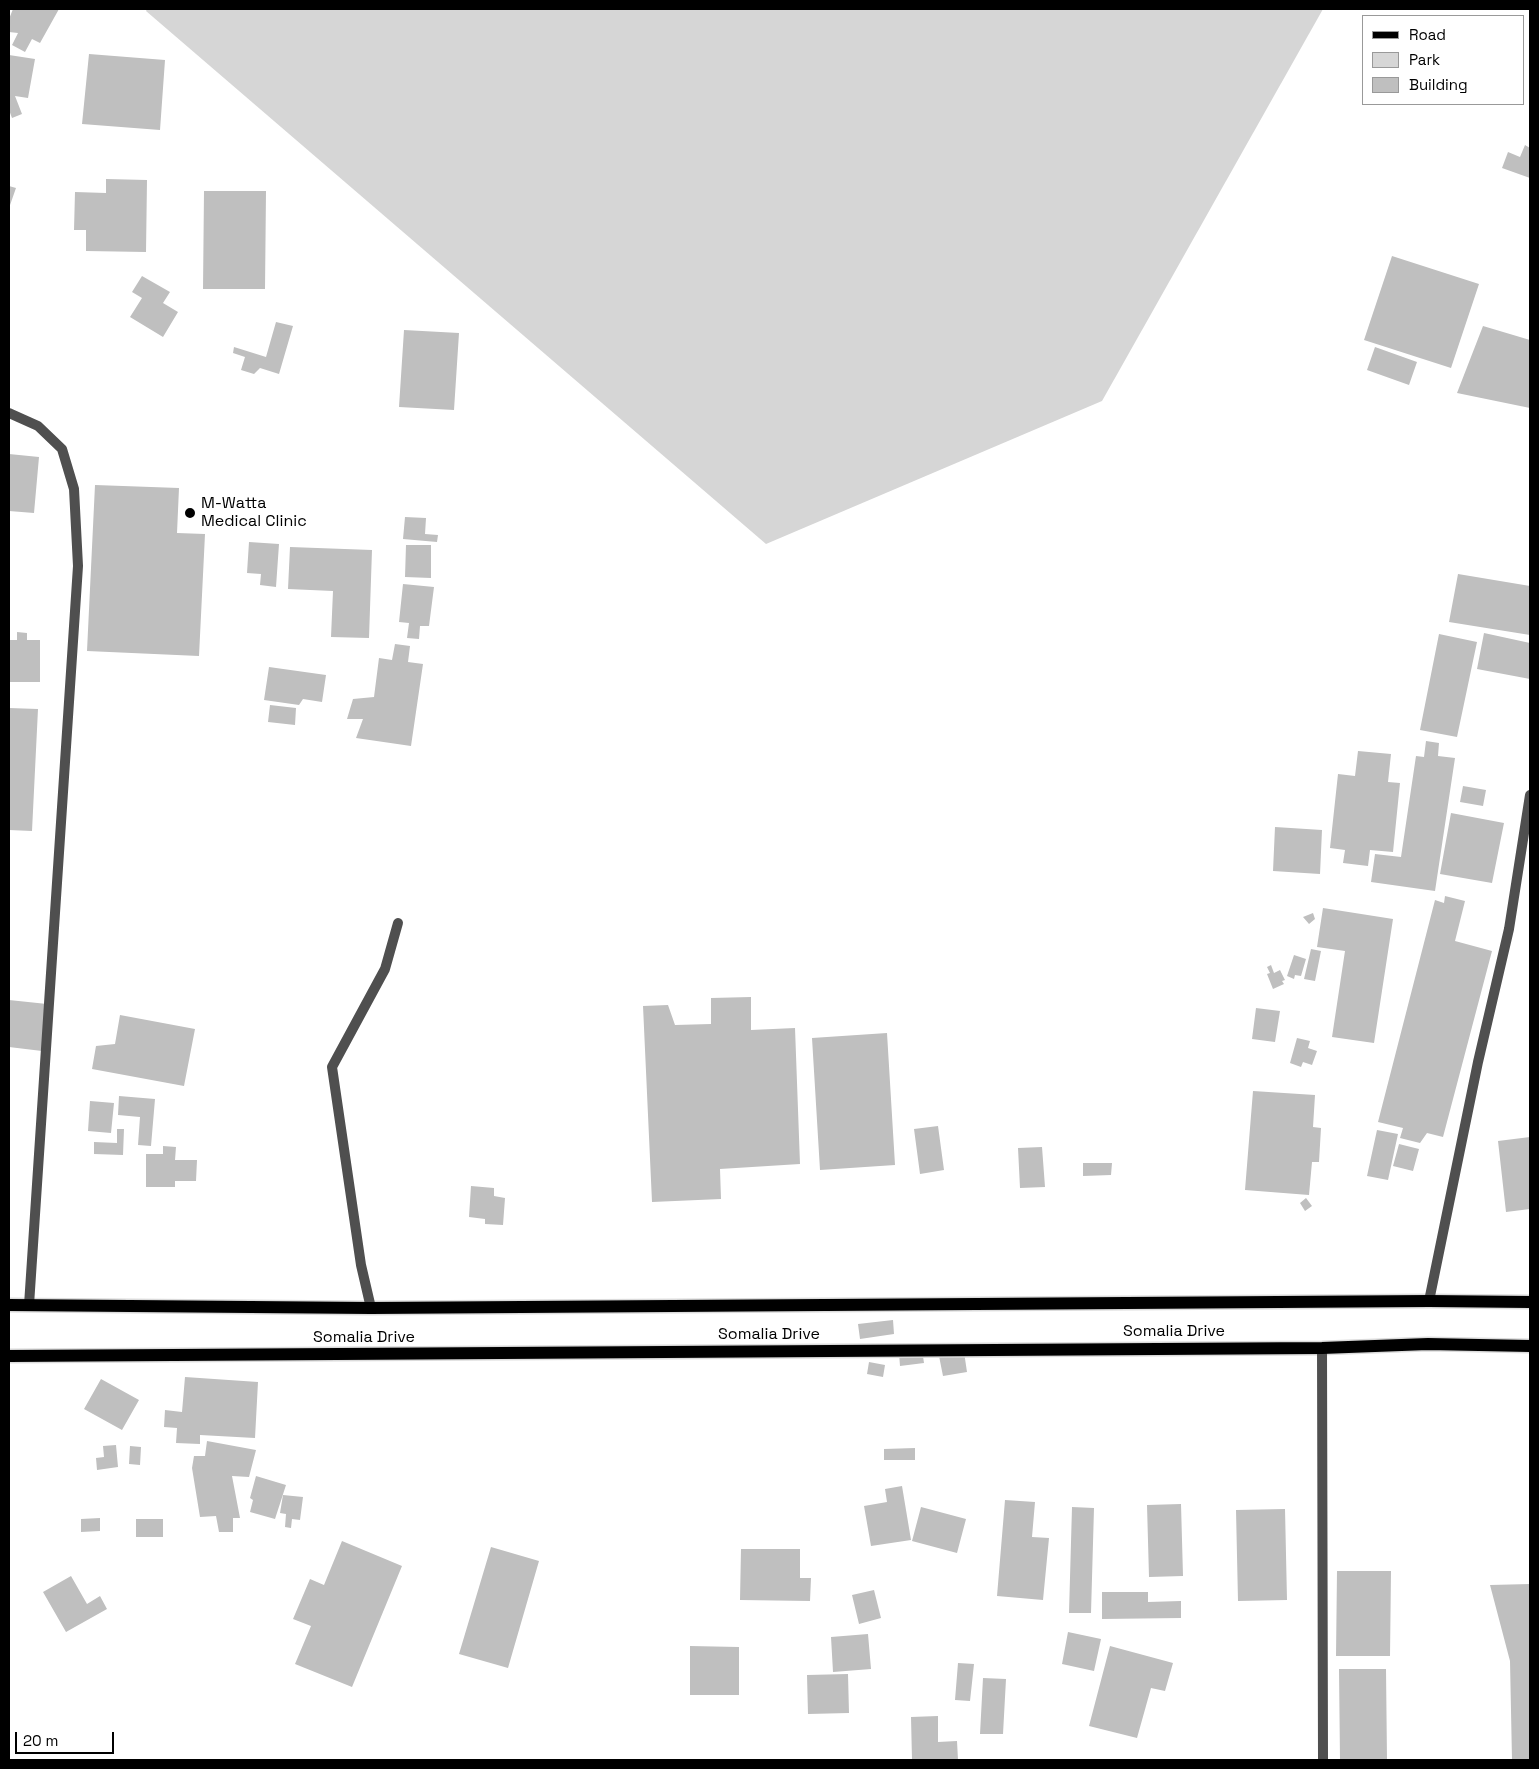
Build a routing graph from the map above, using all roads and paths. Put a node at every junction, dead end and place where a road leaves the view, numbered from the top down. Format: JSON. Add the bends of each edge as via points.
{"nodes":[{"id":1,"x":9,"y":413,"type":"edge"},
{"id":2,"x":1530,"y":795,"type":"edge"},
{"id":3,"x":398,"y":924,"type":"dead end"},
{"id":4,"x":1429,"y":1300,"type":"junction"},
{"id":5,"x":1530,"y":1302,"type":"edge"},
{"id":6,"x":29,"y":1304,"type":"junction"},
{"id":7,"x":9,"y":1305,"type":"edge"},
{"id":8,"x":371,"y":1308,"type":"junction"},
{"id":9,"x":1530,"y":1346,"type":"edge"},
{"id":10,"x":1322,"y":1348,"type":"junction"},
{"id":11,"x":9,"y":1356,"type":"edge"},
{"id":12,"x":1323,"y":1760,"type":"edge"}],
"edges":[{"from":1,"to":6,"type":"street","via":[[38,426],[62,449],[74,489],[78,566]]},
{"from":2,"to":4,"type":"street","via":[[1509,930]]},
{"from":3,"to":8,"type":"street","via":[[385,969],[332,1067],[361,1265]]},
{"from":4,"to":5,"type":"main road","name":"Somalia Drive"},
{"from":4,"to":8,"type":"main road","name":"Somalia Drive"},
{"from":6,"to":7,"type":"main road","name":"Somalia Drive"},
{"from":6,"to":8,"type":"main road","name":"Somalia Drive"},
{"from":9,"to":10,"type":"main road","name":"Somalia Drive","via":[[1428,1344]]},
{"from":10,"to":11,"type":"main road","name":"Somalia Drive"},
{"from":10,"to":12,"type":"street"}]}
